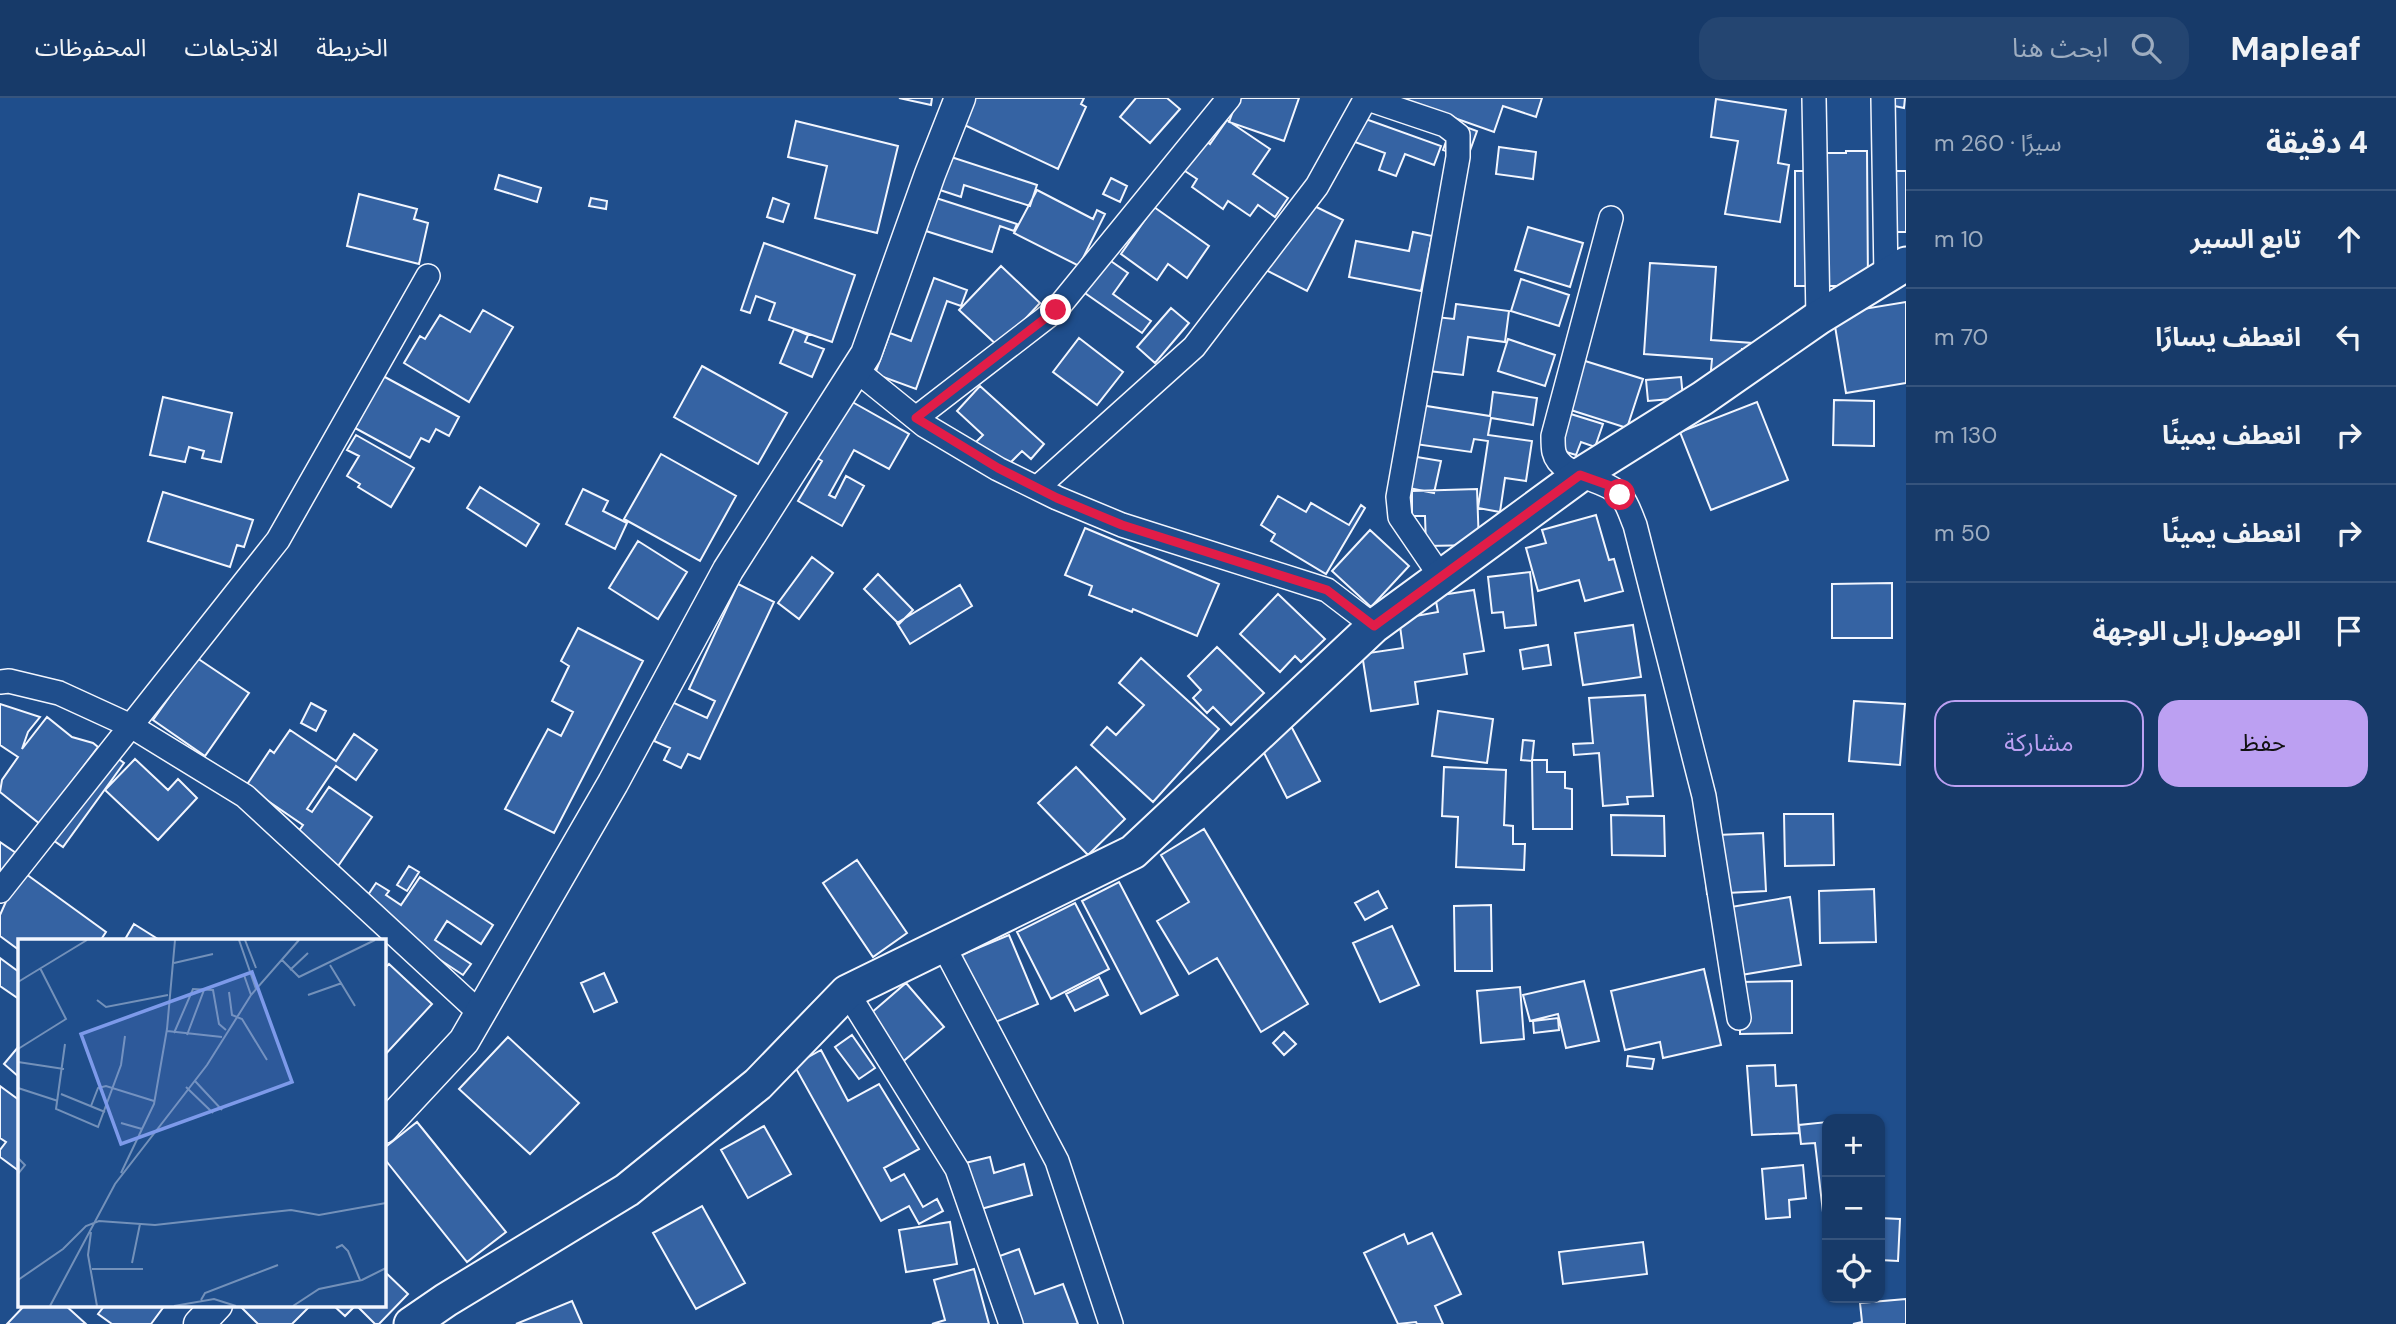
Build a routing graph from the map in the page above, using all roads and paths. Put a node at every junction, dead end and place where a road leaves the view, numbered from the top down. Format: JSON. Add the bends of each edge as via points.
{"nodes":[{"id":1,"x":960,"y":98,"type":"edge"},
{"id":2,"x":1229,"y":98,"type":"edge"},
{"id":3,"x":1365,"y":98,"type":"edge"},
{"id":4,"x":1814,"y":98,"type":"edge"},
{"id":5,"x":1883,"y":98,"type":"edge"},
{"id":6,"x":1611,"y":218,"type":"dead end"},
{"id":7,"x":1896,"y":270,"type":"edge"},
{"id":8,"x":428,"y":276,"type":"dead end"},
{"id":9,"x":1818,"y":318,"type":"junction"},
{"id":10,"x":856,"y":370,"type":"junction"},
{"id":11,"x":916,"y":418,"type":"junction"},
{"id":12,"x":1580,"y":475,"type":"junction"},
{"id":13,"x":1037,"y":488,"type":"junction"},
{"id":14,"x":1441,"y":577,"type":"junction"},
{"id":15,"x":1374,"y":626,"type":"junction"},
{"id":16,"x":0,"y":682,"type":"edge"},
{"id":17,"x":131,"y":726,"type":"junction"},
{"id":18,"x":0,"y":891,"type":"edge"},
{"id":19,"x":943,"y":945,"type":"junction"},
{"id":20,"x":847,"y":992,"type":"junction"},
{"id":21,"x":480,"y":1013,"type":"junction"},
{"id":22,"x":1740,"y":1018,"type":"dead end"},
{"id":23,"x":385,"y":1126,"type":"edge"},
{"id":24,"x":216,"y":1306,"type":"edge"},
{"id":25,"x":199,"y":1324,"type":"edge"},
{"id":26,"x":411,"y":1324,"type":"edge"},
{"id":27,"x":1011,"y":1324,"type":"edge"},
{"id":28,"x":1111,"y":1324,"type":"edge"}],
"edges":[{"from":1,"to":10,"type":"street","via":[[866,354]]},
{"from":2,"to":11,"type":"street","via":[[1056,310]]},
{"from":3,"to":13,"type":"street","via":[[1317,186],[1194,347]]},
{"from":3,"to":14,"type":"street","via":[[1445,125],[1458,135],[1458,157],[1398,497],[1400,517]]},
{"from":4,"to":9,"type":"street"},
{"from":5,"to":7,"type":"street"},
{"from":6,"to":12,"type":"street","via":[[1553,436],[1559,463]]},
{"from":7,"to":9,"type":"main road"},
{"from":8,"to":17,"type":"street","via":[[278,540]]},
{"from":9,"to":12,"type":"main road"},
{"from":10,"to":11,"type":"street"},
{"from":10,"to":21,"type":"street","via":[[728,570],[613,783]]},
{"from":11,"to":13,"type":"street"},
{"from":12,"to":14,"type":"main road"},
{"from":12,"to":22,"type":"street","via":[[1608,485],[1620,495],[1635,525],[1704,796]]},
{"from":13,"to":15,"type":"street","via":[[1122,525],[1327,590]]},
{"from":14,"to":15,"type":"main road"},
{"from":15,"to":19,"type":"main road","via":[[1133,852]]},
{"from":16,"to":17,"type":"street","via":[[59,692]]},
{"from":17,"to":18,"type":"street"},
{"from":17,"to":21,"type":"street","via":[[245,796]]},
{"from":19,"to":20,"type":"main road"},
{"from":19,"to":28,"type":"street","via":[[1057,1161]]},
{"from":20,"to":26,"type":"main road","via":[[758,1084],[627,1190]]},
{"from":20,"to":27,"type":"street","via":[[957,1169]]},
{"from":21,"to":23,"type":"street","via":[[464,1041]]},
{"from":24,"to":25,"type":"street"}]}
